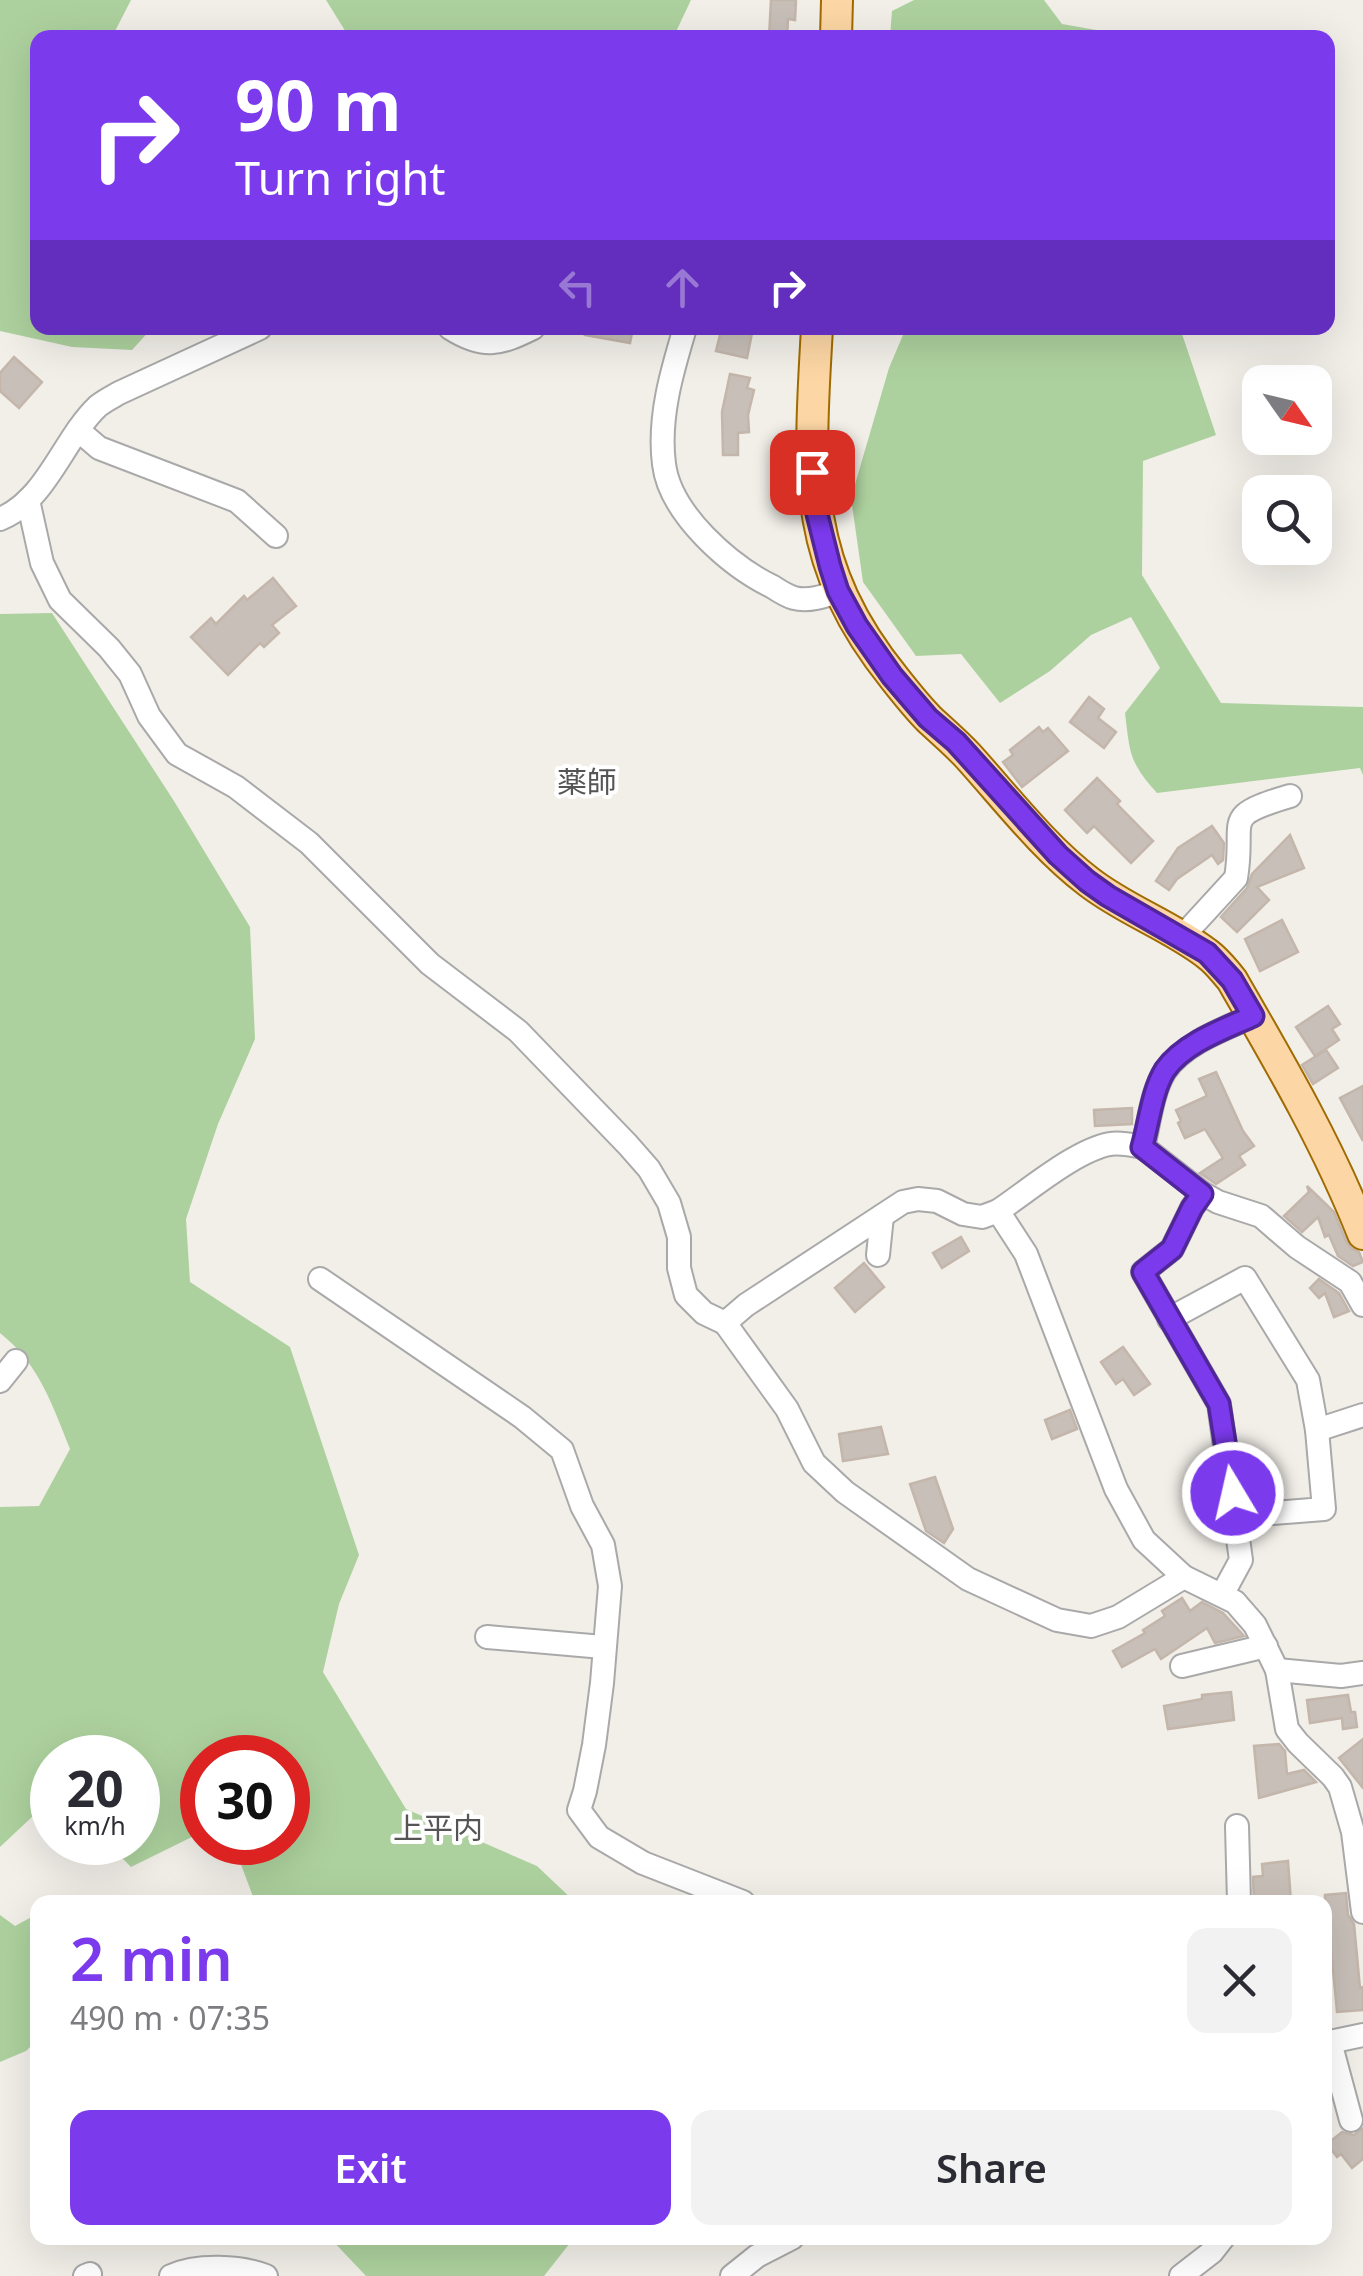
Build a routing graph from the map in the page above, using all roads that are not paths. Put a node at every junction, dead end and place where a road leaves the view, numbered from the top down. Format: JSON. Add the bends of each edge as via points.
{"nodes":[{"id":1,"x":837,"y":0,"type":"edge"},
{"id":2,"x":836,"y":30,"type":"edge"},
{"id":3,"x":245,"y":335,"type":"edge"},
{"id":4,"x":464,"y":335,"type":"edge"},
{"id":5,"x":516,"y":335,"type":"edge"},
{"id":6,"x":684,"y":335,"type":"edge"},
{"id":7,"x":818,"y":335,"type":"edge"},
{"id":8,"x":78,"y":430,"type":"junction"},
{"id":9,"x":28,"y":500,"type":"junction"},
{"id":10,"x":0,"y":518,"type":"edge"},
{"id":11,"x":276,"y":536,"type":"dead end"},
{"id":12,"x":838,"y":591,"type":"junction"},
{"id":13,"x":1290,"y":796,"type":"dead end"},
{"id":14,"x":1182,"y":938,"type":"junction"},
{"id":15,"x":1253,"y":1016,"type":"junction"},
{"id":16,"x":1142,"y":1147,"type":"junction"},
{"id":17,"x":1202,"y":1194,"type":"junction"},
{"id":18,"x":998,"y":1211,"type":"junction"},
{"id":19,"x":882,"y":1216,"type":"junction"},
{"id":20,"x":1363,"y":1234,"type":"edge"},
{"id":21,"x":878,"y":1255,"type":"dead end"},
{"id":22,"x":320,"y":1279,"type":"dead end"},
{"id":23,"x":1363,"y":1305,"type":"edge"},
{"id":24,"x":1169,"y":1319,"type":"junction"},
{"id":25,"x":726,"y":1322,"type":"junction"},
{"id":26,"x":16,"y":1361,"type":"dead end"},
{"id":27,"x":0,"y":1381,"type":"edge"},
{"id":28,"x":1363,"y":1415,"type":"edge"},
{"id":29,"x":1317,"y":1430,"type":"junction"},
{"id":30,"x":1236,"y":1516,"type":"junction"},
{"id":31,"x":1184,"y":1577,"type":"junction"},
{"id":32,"x":1222,"y":1595,"type":"junction"},
{"id":33,"x":487,"y":1637,"type":"dead end"},
{"id":34,"x":1266,"y":1646,"type":"junction"},
{"id":35,"x":603,"y":1647,"type":"junction"},
{"id":36,"x":1182,"y":1666,"type":"dead end"},
{"id":37,"x":1277,"y":1670,"type":"junction"},
{"id":38,"x":1363,"y":1673,"type":"edge"},
{"id":39,"x":1237,"y":1826,"type":"dead end"},
{"id":40,"x":725,"y":1895,"type":"edge"},
{"id":41,"x":1239,"y":1895,"type":"edge"},
{"id":42,"x":1363,"y":1912,"type":"edge"},
{"id":43,"x":1363,"y":2035,"type":"edge"},
{"id":44,"x":1332,"y":2042,"type":"edge"},
{"id":45,"x":1332,"y":2056,"type":"edge"},
{"id":46,"x":1351,"y":2120,"type":"dead end"},
{"id":47,"x":778,"y":2245,"type":"edge"},
{"id":48,"x":1218,"y":2245,"type":"edge"},
{"id":49,"x":172,"y":2276,"type":"edge"},
{"id":50,"x":266,"y":2276,"type":"edge"},
{"id":51,"x":732,"y":2276,"type":"edge"},
{"id":52,"x":1181,"y":2276,"type":"edge"}],
"edges":[{"from":1,"to":2,"type":"main road"},
{"from":3,"to":8,"type":"street","via":[[118,393]]},
{"from":4,"to":5,"type":"street","via":[[495,344]]},
{"from":6,"to":12,"type":"street","via":[[662,440],[664,469],[678,502],[709,542],[763,582],[794,598]]},
{"from":7,"to":12,"type":"main road","via":[[812,472]]},
{"from":8,"to":9,"type":"street"},
{"from":8,"to":11,"type":"street","via":[[99,448],[237,501]]},
{"from":9,"to":10,"type":"street"},
{"from":9,"to":25,"type":"street","via":[[42,563],[60,600],[130,674],[176,754],[236,787],[309,842],[430,964],[518,1032],[628,1145],[669,1202],[686,1296]]},
{"from":12,"to":14,"type":"main road","via":[[892,676],[1058,855],[1108,896]]},
{"from":13,"to":14,"type":"street","via":[[1244,814],[1236,878]]},
{"from":14,"to":15,"type":"main road","via":[[1217,962]]},
{"from":15,"to":16,"type":"street","via":[[1204,1039],[1166,1068]]},
{"from":15,"to":20,"type":"main road","via":[[1314,1124]]},
{"from":16,"to":17,"type":"street"},
{"from":16,"to":18,"type":"street","via":[[1098,1147]]},
{"from":17,"to":23,"type":"street","via":[[1262,1216],[1350,1282]]},
{"from":17,"to":24,"type":"street","via":[[1172,1249],[1143,1272]]},
{"from":18,"to":19,"type":"street","via":[[963,1214],[918,1198]]},
{"from":18,"to":31,"type":"street","via":[[1026,1254],[1116,1490],[1144,1540]]},
{"from":19,"to":21,"type":"street"},
{"from":19,"to":25,"type":"street"},
{"from":22,"to":35,"type":"street","via":[[562,1450],[604,1545],[610,1586]]},
{"from":24,"to":29,"type":"street","via":[[1244,1278],[1308,1380]]},
{"from":24,"to":30,"type":"street","via":[[1219,1404]]},
{"from":25,"to":31,"type":"street","via":[[787,1409],[814,1463],[968,1579],[1057,1620],[1091,1626]]},
{"from":26,"to":27,"type":"street"},
{"from":28,"to":29,"type":"street"},
{"from":29,"to":30,"type":"street","via":[[1324,1510]]},
{"from":30,"to":32,"type":"street","via":[[1241,1560]]},
{"from":31,"to":32,"type":"street"},
{"from":32,"to":34,"type":"street"},
{"from":33,"to":35,"type":"street"},
{"from":34,"to":36,"type":"street"},
{"from":34,"to":37,"type":"street"},
{"from":35,"to":40,"type":"street","via":[[594,1745],[579,1810],[599,1837],[643,1863]]},
{"from":37,"to":38,"type":"street"},
{"from":37,"to":42,"type":"street","via":[[1287,1729],[1340,1787]]},
{"from":39,"to":41,"type":"street"},
{"from":43,"to":44,"type":"street"},
{"from":45,"to":46,"type":"street"},
{"from":47,"to":51,"type":"street"},
{"from":48,"to":52,"type":"street"},
{"from":49,"to":50,"type":"street","via":[[229,2267]]}]}
